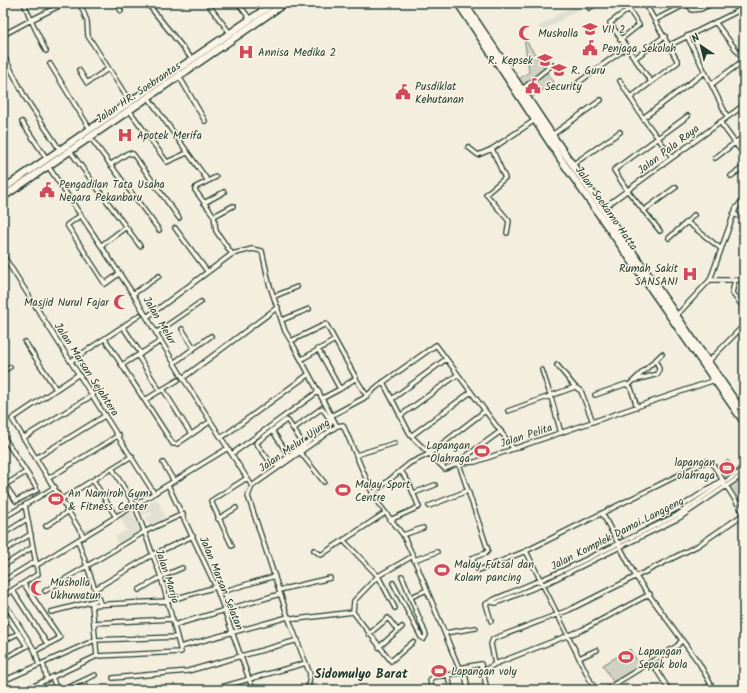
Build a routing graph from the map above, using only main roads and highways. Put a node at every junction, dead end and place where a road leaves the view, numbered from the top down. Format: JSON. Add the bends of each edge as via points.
{"nodes":[{"id":1,"x":274,"y":3,"type":"edge"},
{"id":2,"x":285,"y":3,"type":"edge"},
{"id":3,"x":458,"y":3,"type":"edge"},
{"id":4,"x":464,"y":3,"type":"edge"},
{"id":5,"x":505,"y":71,"type":"junction"},
{"id":6,"x":178,"y":74,"type":"junction"},
{"id":7,"x":3,"y":189,"type":"edge"},
{"id":8,"x":3,"y":197,"type":"edge"},
{"id":9,"x":660,"y":296,"type":"junction"},
{"id":10,"x":744,"y":414,"type":"edge"},
{"id":11,"x":744,"y":422,"type":"edge"}],
"edges":[{"from":1,"to":6,"type":"main road","name":"Jalan HR. Soebrantas","via":[[192,59]]},
{"from":2,"to":6,"type":"main road","name":"Jalan HR. Soebrantas"},
{"from":3,"to":5,"type":"main road","name":"Jalan Soekarno Hatta"},
{"from":4,"to":5,"type":"main road","name":"Jalan Soekarno Hatta"},
{"from":5,"to":9,"type":"main road","name":"Jalan Soekarno Hatta","via":[[535,120]]},
{"from":5,"to":9,"type":"main road","name":"Jalan Soekarno Hatta","via":[[572,164]]},
{"from":6,"to":7,"type":"main road","name":"Jalan HR. Soebrantas","via":[[130,102]]},
{"from":6,"to":8,"type":"main road","name":"Jalan HR. Soebrantas"},
{"from":9,"to":10,"type":"main road","name":"Jalan Soekarno Hatta"},
{"from":9,"to":11,"type":"main road","name":"Jalan Soekarno Hatta"}]}
